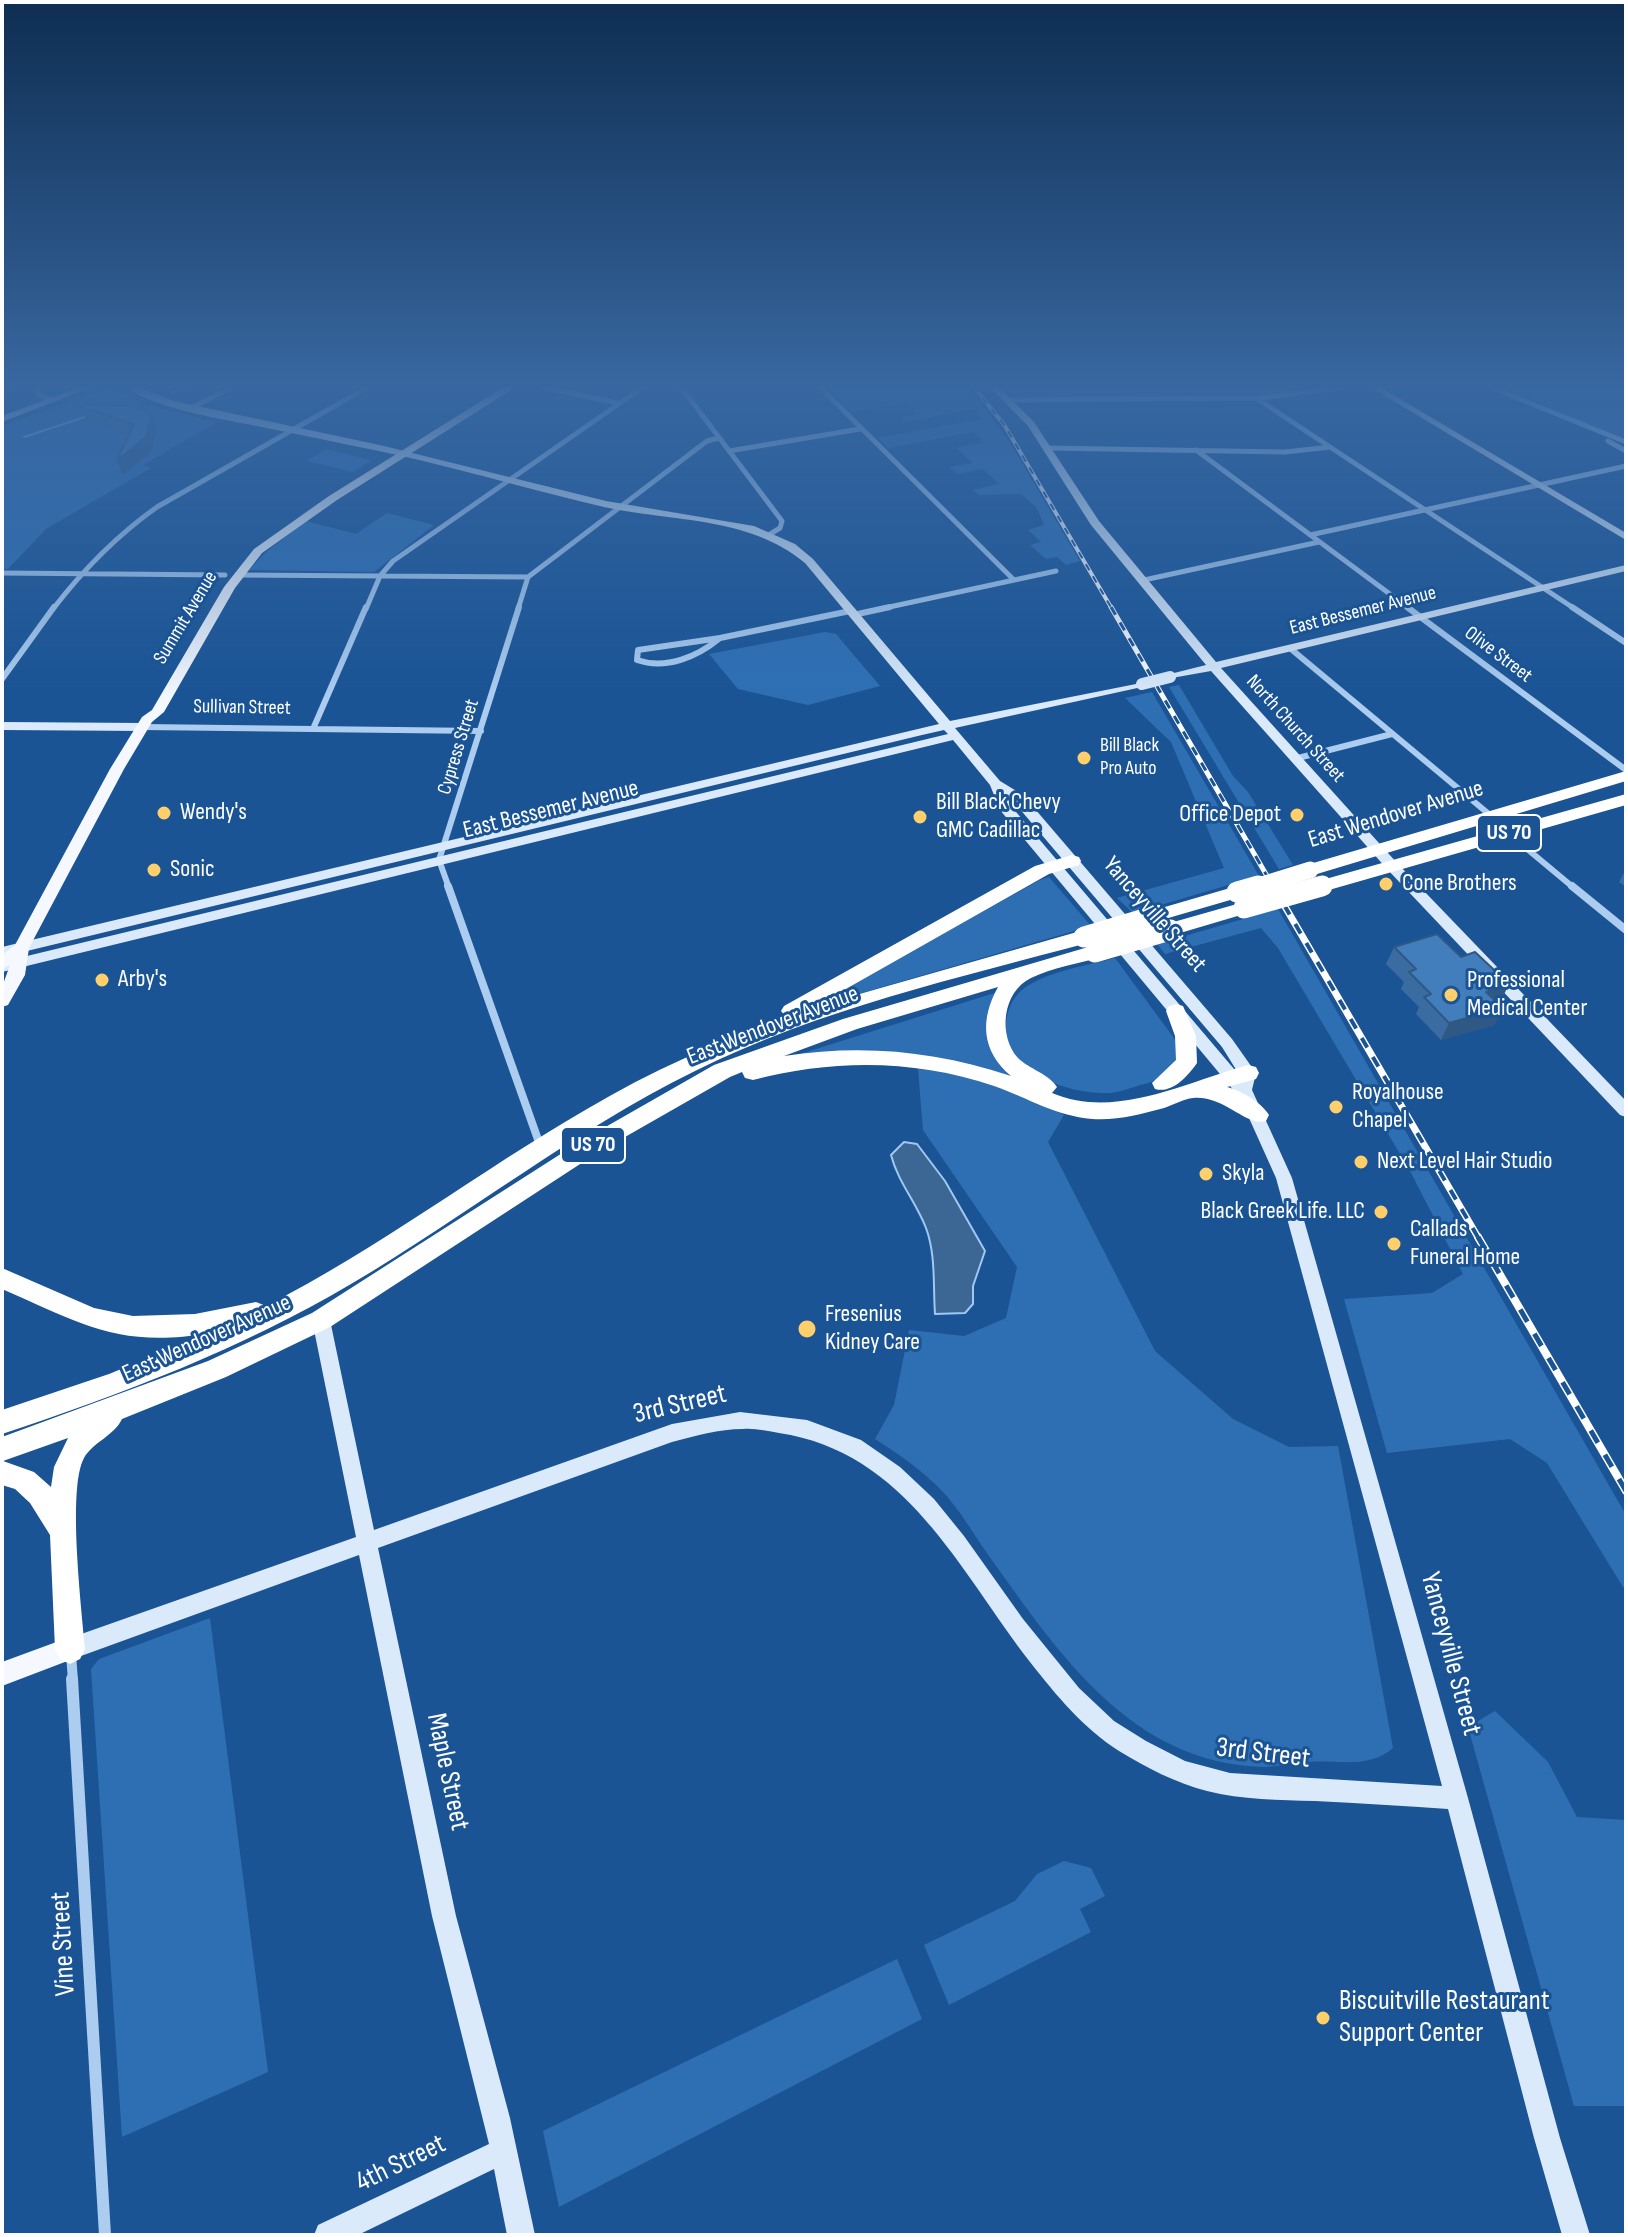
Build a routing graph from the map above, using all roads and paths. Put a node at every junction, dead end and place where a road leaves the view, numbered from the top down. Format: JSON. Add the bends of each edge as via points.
{"nodes":[{"id":1,"x":184,"y":491,"type":"edge"},
{"id":2,"x":343,"y":491,"type":"edge"},
{"id":3,"x":492,"y":491,"type":"edge"},
{"id":4,"x":539,"y":491,"type":"edge"},
{"id":5,"x":642,"y":491,"type":"edge"},
{"id":6,"x":760,"y":491,"type":"edge"},
{"id":7,"x":924,"y":491,"type":"edge"},
{"id":8,"x":1075,"y":491,"type":"edge"},
{"id":9,"x":1252,"y":491,"type":"edge"},
{"id":10,"x":1398,"y":491,"type":"edge"},
{"id":11,"x":1509,"y":491,"type":"edge"},
{"id":12,"x":1549,"y":491,"type":"edge"},
{"id":13,"x":1426,"y":510,"type":"junction"},
{"id":14,"x":617,"y":511,"type":"junction"},
{"id":15,"x":1310,"y":535,"type":"junction"},
{"id":16,"x":767,"y":536,"type":"junction"},
{"id":17,"x":1626,"y":537,"type":"edge"},
{"id":18,"x":1319,"y":542,"type":"junction"},
{"id":19,"x":1626,"y":568,"type":"edge"},
{"id":20,"x":1056,"y":571,"type":"dead end"},
{"id":21,"x":2,"y":573,"type":"edge"},
{"id":22,"x":79,"y":574,"type":"junction"},
{"id":23,"x":231,"y":575,"type":"junction"},
{"id":24,"x":380,"y":576,"type":"junction"},
{"id":25,"x":528,"y":577,"type":"junction"},
{"id":26,"x":1014,"y":580,"type":"junction"},
{"id":27,"x":1144,"y":580,"type":"junction"},
{"id":28,"x":1543,"y":588,"type":"junction"},
{"id":29,"x":851,"y":613,"type":"junction"},
{"id":30,"x":1421,"y":617,"type":"junction"},
{"id":31,"x":720,"y":638,"type":"junction"},
{"id":32,"x":1626,"y":643,"type":"edge"},
{"id":33,"x":1291,"y":649,"type":"junction"},
{"id":34,"x":1214,"y":667,"type":"junction"},
{"id":35,"x":1170,"y":677,"type":"junction"},
{"id":36,"x":2,"y":679,"type":"edge"},
{"id":37,"x":1234,"y":690,"type":"junction"},
{"id":38,"x":145,"y":723,"type":"junction"},
{"id":39,"x":2,"y":726,"type":"edge"},
{"id":40,"x":313,"y":729,"type":"junction"},
{"id":41,"x":481,"y":731,"type":"junction"},
{"id":42,"x":950,"y":731,"type":"junction"},
{"id":43,"x":1392,"y":734,"type":"junction"},
{"id":44,"x":1294,"y":759,"type":"junction"},
{"id":45,"x":1626,"y":773,"type":"edge"},
{"id":46,"x":1626,"y":799,"type":"edge"},
{"id":47,"x":1490,"y":815,"type":"junction"},
{"id":48,"x":1508,"y":833,"type":"junction"},
{"id":49,"x":446,"y":844,"type":"junction"},
{"id":50,"x":1376,"y":849,"type":"junction"},
{"id":51,"x":439,"y":860,"type":"junction"},
{"id":52,"x":1064,"y":863,"type":"junction"},
{"id":53,"x":356,"y":865,"type":"junction"},
{"id":54,"x":1392,"y":866,"type":"junction"},
{"id":55,"x":1316,"y":878,"type":"junction"},
{"id":56,"x":333,"y":886,"type":"junction"},
{"id":57,"x":1626,"y":930,"type":"edge"},
{"id":58,"x":1090,"y":944,"type":"junction"},
{"id":59,"x":2,"y":952,"type":"edge"},
{"id":60,"x":11,"y":960,"type":"edge"},
{"id":61,"x":1024,"y":971,"type":"junction"},
{"id":62,"x":2,"y":1001,"type":"edge"},
{"id":63,"x":1176,"y":1011,"type":"junction"},
{"id":64,"x":741,"y":1039,"type":"junction"},
{"id":65,"x":1237,"y":1075,"type":"junction"},
{"id":66,"x":1626,"y":1086,"type":"edge"},
{"id":67,"x":1173,"y":1088,"type":"junction"},
{"id":68,"x":1608,"y":1093,"type":"junction"},
{"id":69,"x":672,"y":1098,"type":"junction"},
{"id":70,"x":1626,"y":1111,"type":"edge"},
{"id":71,"x":1258,"y":1115,"type":"junction"},
{"id":72,"x":541,"y":1149,"type":"junction"},
{"id":73,"x":361,"y":1265,"type":"junction"},
{"id":74,"x":2,"y":1278,"type":"edge"},
{"id":75,"x":300,"y":1301,"type":"junction"},
{"id":76,"x":321,"y":1320,"type":"junction"},
{"id":77,"x":122,"y":1407,"type":"junction"},
{"id":78,"x":2,"y":1422,"type":"edge"},
{"id":79,"x":2,"y":1449,"type":"edge"},
{"id":80,"x":2,"y":1473,"type":"edge"},
{"id":81,"x":63,"y":1534,"type":"junction"},
{"id":82,"x":367,"y":1542,"type":"junction"},
{"id":83,"x":70,"y":1649,"type":"junction"},
{"id":84,"x":2,"y":1674,"type":"edge"},
{"id":85,"x":1457,"y":1798,"type":"junction"},
{"id":86,"x":503,"y":2151,"type":"junction"},
{"id":87,"x":105,"y":2235,"type":"edge"},
{"id":88,"x":328,"y":2235,"type":"edge"},
{"id":89,"x":521,"y":2235,"type":"edge"},
{"id":90,"x":1576,"y":2235,"type":"edge"}],
"edges":[{"from":1,"to":22,"type":"street","via":[[126,529]]},
{"from":2,"to":23,"type":"main road","name":"Summit Avenue","via":[[271,539]]},
{"from":3,"to":24,"type":"street","via":[[421,539]]},
{"from":4,"to":14,"type":"main road","name":"Yanceyville Street"},
{"from":5,"to":14,"type":"street"},
{"from":6,"to":16,"type":"street","via":[[782,521]]},
{"from":7,"to":26,"type":"street"},
{"from":8,"to":27,"type":"main road","name":"North Church Street"},
{"from":9,"to":15,"type":"street","name":"Olive Street"},
{"from":10,"to":13,"type":"street"},
{"from":11,"to":13,"type":"street"},
{"from":12,"to":17,"type":"main road"},
{"from":13,"to":15,"type":"street"},
{"from":13,"to":28,"type":"street"},
{"from":14,"to":16,"type":"main road","name":"Yanceyville Street","via":[[736,525]]},
{"from":14,"to":25,"type":"street"},
{"from":15,"to":18,"type":"street","name":"Olive Street"},
{"from":16,"to":29,"type":"main road","name":"Yanceyville Street","via":[[803,555]]},
{"from":18,"to":27,"type":"street"},
{"from":18,"to":30,"type":"street","name":"Olive Street"},
{"from":19,"to":28,"type":"main road","name":"East Bessemer Avenue"},
{"from":20,"to":26,"type":"street"},
{"from":21,"to":22,"type":"street"},
{"from":22,"to":23,"type":"street"},
{"from":22,"to":36,"type":"street"},
{"from":23,"to":24,"type":"street"},
{"from":23,"to":38,"type":"main road","name":"Summit Avenue","via":[[153,699]]},
{"from":24,"to":25,"type":"street"},
{"from":24,"to":40,"type":"street"},
{"from":25,"to":41,"type":"street","name":"Cypress Street"},
{"from":26,"to":29,"type":"street"},
{"from":27,"to":34,"type":"main road","name":"North Church Street"},
{"from":28,"to":30,"type":"main road","name":"East Bessemer Avenue"},
{"from":28,"to":32,"type":"street"},
{"from":29,"to":31,"type":"street"},
{"from":29,"to":42,"type":"main road","name":"Yanceyville Street"},
{"from":30,"to":33,"type":"main road","name":"East Bessemer Avenue"},
{"from":30,"to":45,"type":"street","name":"Olive Street"},
{"from":31,"to":31,"type":"street","via":[[638,650],[637,660],[667,663]]},
{"from":33,"to":34,"type":"main road","name":"East Bessemer Avenue"},
{"from":33,"to":43,"type":"street"},
{"from":34,"to":35,"type":"main road","name":"East Bessemer Avenue"},
{"from":34,"to":37,"type":"main road","name":"North Church Street"},
{"from":35,"to":37,"type":"main road","via":[[1206,679]]},
{"from":35,"to":42,"type":"main road","name":"East Bessemer Avenue","bridge":true,"via":[[1083,704]]},
{"from":37,"to":44,"type":"main road","name":"North Church Street"},
{"from":38,"to":39,"type":"main road","name":"Sullivan Street"},
{"from":38,"to":40,"type":"street","name":"Sullivan Street"},
{"from":38,"to":60,"type":"main road","name":"Summit Avenue"},
{"from":40,"to":41,"type":"street","name":"Sullivan Street"},
{"from":41,"to":49,"type":"street","name":"Cypress Street"},
{"from":42,"to":49,"type":"main road","name":"East Bessemer Avenue"},
{"from":42,"to":51,"type":"main road","name":"East Bessemer Avenue"},
{"from":42,"to":52,"type":"main road","name":"Yanceyville Street","via":[[996,784],[1005,807]]},
{"from":43,"to":44,"type":"street"},
{"from":43,"to":47,"type":"street"},
{"from":44,"to":50,"type":"main road","name":"North Church Street"},
{"from":45,"to":47,"type":"highway","name":"East Wendover Avenue","number":"US 70"},
{"from":46,"to":48,"type":"highway","name":"East Wendover Avenue","number":"US 70"},
{"from":47,"to":50,"type":"highway","name":"East Wendover Avenue","number":"US 70"},
{"from":48,"to":54,"type":"highway","name":"East Wendover Avenue","number":"US 70"},
{"from":48,"to":57,"type":"street"},
{"from":49,"to":51,"type":"street","name":"Cypress Street"},
{"from":49,"to":53,"type":"main road","name":"East Bessemer Avenue"},
{"from":50,"to":54,"type":"main road","name":"North Church Street"},
{"from":50,"to":55,"type":"highway","name":"East Wendover Avenue","number":"US 70"},
{"from":51,"to":56,"type":"main road","name":"East Bessemer Avenue"},
{"from":51,"to":72,"type":"street"},
{"from":52,"to":63,"type":"main road","name":"Yanceyville Street"},
{"from":52,"to":64,"type":"highway","via":[[1042,870]]},
{"from":52,"to":65,"type":"main road","name":"Yanceyville Street"},
{"from":53,"to":56,"type":"main road"},
{"from":53,"to":60,"type":"main road","name":"East Bessemer Avenue"},
{"from":54,"to":55,"type":"highway","name":"East Wendover Avenue","number":"US 70"},
{"from":54,"to":68,"type":"main road","name":"North Church Street"},
{"from":55,"to":58,"type":"highway","name":"East Wendover Avenue","number":"US 70","bridge":true},
{"from":56,"to":60,"type":"main road","name":"East Bessemer Avenue"},
{"from":58,"to":61,"type":"highway","name":"East Wendover Avenue","number":"US 70"},
{"from":58,"to":64,"type":"highway","name":"East Wendover Avenue","number":"US 70","via":[[852,1001]]},
{"from":59,"to":60,"type":"main road","name":"East Bessemer Avenue"},
{"from":60,"to":62,"type":"main road","name":"Summit Avenue","via":[[17,975]]},
{"from":61,"to":67,"type":"highway","via":[[1000,998],[992,1023],[996,1043],[1031,1080],[1085,1097]]},
{"from":61,"to":69,"type":"highway","name":"East Wendover Avenue","number":"US 70","via":[[850,1024],[722,1071]]},
{"from":63,"to":65,"type":"main road","name":"Yanceyville Street"},
{"from":63,"to":67,"type":"highway","via":[[1186,1035],[1186,1063]]},
{"from":64,"to":72,"type":"highway","name":"East Wendover Avenue","number":"US 70","via":[[637,1090]]},
{"from":65,"to":67,"type":"highway"},
{"from":65,"to":71,"type":"main road","name":"Yanceyville Street"},
{"from":66,"to":68,"type":"main road"},
{"from":67,"to":69,"type":"highway","via":[[1141,1105],[1075,1109],[944,1064],[853,1057],[765,1069]]},
{"from":67,"to":71,"type":"highway","via":[[1222,1093]]},
{"from":68,"to":70,"type":"main road","name":"North Church Street"},
{"from":69,"to":76,"type":"highway","name":"East Wendover Avenue","number":"US 70"},
{"from":71,"to":85,"type":"main road","name":"Yanceyville Street","via":[[1284,1178]]},
{"from":72,"to":73,"type":"highway","name":"East Wendover Avenue","number":"US 70"},
{"from":73,"to":75,"type":"highway","name":"East Wendover Avenue","number":"US 70"},
{"from":73,"to":76,"type":"highway","via":[[327,1297]]},
{"from":74,"to":75,"type":"highway","via":[[126,1327],[165,1329]]},
{"from":75,"to":78,"type":"highway","name":"East Wendover Avenue","number":"US 70","via":[[199,1350]]},
{"from":76,"to":77,"type":"highway","name":"East Wendover Avenue","number":"US 70"},
{"from":76,"to":82,"type":"main road","name":"Maple Street"},
{"from":77,"to":79,"type":"highway","name":"East Wendover Avenue","number":"US 70"},
{"from":77,"to":81,"type":"highway","via":[[72,1452],[66,1470]]},
{"from":80,"to":81,"type":"highway","via":[[18,1475],[43,1494]]},
{"from":81,"to":83,"type":"highway"},
{"from":82,"to":83,"type":"main road","name":"3rd Street"},
{"from":82,"to":85,"type":"main road","name":"3rd Street","via":[[672,1433],[747,1420],[798,1427],[867,1453],[904,1480],[935,1513],[1074,1699],[1114,1735],[1153,1757],[1209,1780],[1268,1789]]},
{"from":82,"to":86,"type":"main road","name":"Maple Street","via":[[444,1916]]},
{"from":83,"to":84,"type":"main road","name":"3rd Street"},
{"from":83,"to":87,"type":"street","name":"Vine Street"},
{"from":85,"to":90,"type":"main road","name":"Yanceyville Street"},
{"from":86,"to":88,"type":"main road","name":"4th Street"},
{"from":86,"to":89,"type":"main road","name":"Maple Street"}]}
